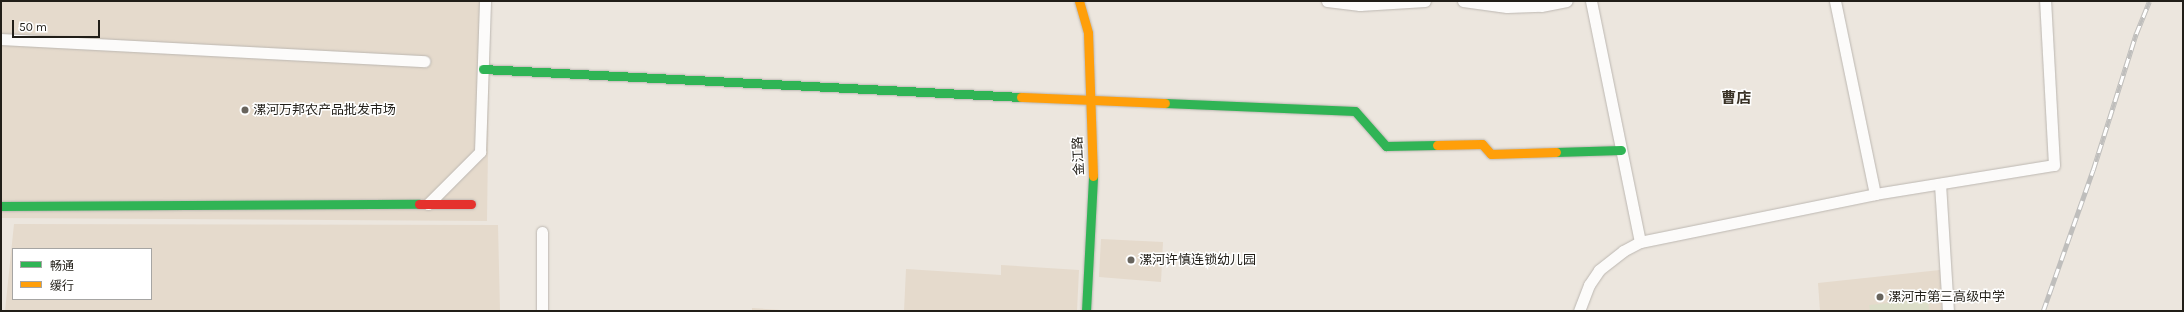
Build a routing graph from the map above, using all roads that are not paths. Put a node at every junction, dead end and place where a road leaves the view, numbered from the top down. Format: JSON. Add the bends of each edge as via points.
{"nodes":[{"id":1,"x":484,"y":1,"type":"edge"},
{"id":2,"x":1079,"y":1,"type":"edge"},
{"id":3,"x":1327,"y":1,"type":"edge"},
{"id":4,"x":1425,"y":1,"type":"edge"},
{"id":5,"x":1463,"y":1,"type":"edge"},
{"id":6,"x":1567,"y":1,"type":"edge"},
{"id":7,"x":1591,"y":1,"type":"edge"},
{"id":8,"x":1835,"y":1,"type":"edge"},
{"id":9,"x":2045,"y":1,"type":"edge"},
{"id":10,"x":1360,"y":3,"type":"edge"},
{"id":11,"x":1,"y":39,"type":"edge"},
{"id":12,"x":424,"y":61,"type":"dead end"},
{"id":13,"x":482,"y":69,"type":"junction"},
{"id":14,"x":1089,"y":100,"type":"junction"},
{"id":15,"x":1621,"y":150,"type":"junction"},
{"id":16,"x":1940,"y":184,"type":"junction"},
{"id":17,"x":1875,"y":194,"type":"junction"},
{"id":18,"x":428,"y":204,"type":"junction"},
{"id":19,"x":471,"y":204,"type":"dead end"},
{"id":20,"x":1,"y":206,"type":"edge"},
{"id":21,"x":542,"y":232,"type":"dead end"},
{"id":22,"x":1640,"y":242,"type":"junction"},
{"id":23,"x":542,"y":311,"type":"edge"},
{"id":24,"x":1086,"y":311,"type":"edge"},
{"id":25,"x":1579,"y":311,"type":"edge"},
{"id":26,"x":1948,"y":311,"type":"edge"}],
"edges":[{"from":1,"to":13,"type":"street"},
{"from":2,"to":14,"type":"street","name":"金江路","via":[[1088,33]]},
{"from":3,"to":10,"type":"street"},
{"from":4,"to":10,"type":"street"},
{"from":5,"to":6,"type":"street","via":[[1507,7],[1541,6]]},
{"from":7,"to":15,"type":"street"},
{"from":8,"to":17,"type":"street"},
{"from":9,"to":16,"type":"street","via":[[2054,166]]},
{"from":11,"to":12,"type":"street"},
{"from":13,"to":14,"type":"street"},
{"from":13,"to":18,"type":"street","via":[[480,152]]},
{"from":14,"to":15,"type":"street","via":[[1355,111],[1386,146],[1482,144],[1492,154]]},
{"from":14,"to":24,"type":"street","name":"金江路","via":[[1094,182]]},
{"from":15,"to":22,"type":"street"},
{"from":16,"to":17,"type":"street"},
{"from":16,"to":26,"type":"street"},
{"from":17,"to":22,"type":"street"},
{"from":18,"to":19,"type":"street"},
{"from":18,"to":20,"type":"street"},
{"from":21,"to":23,"type":"street"},
{"from":22,"to":25,"type":"street","via":[[1623,251],[1599,270],[1589,285]]}]}
